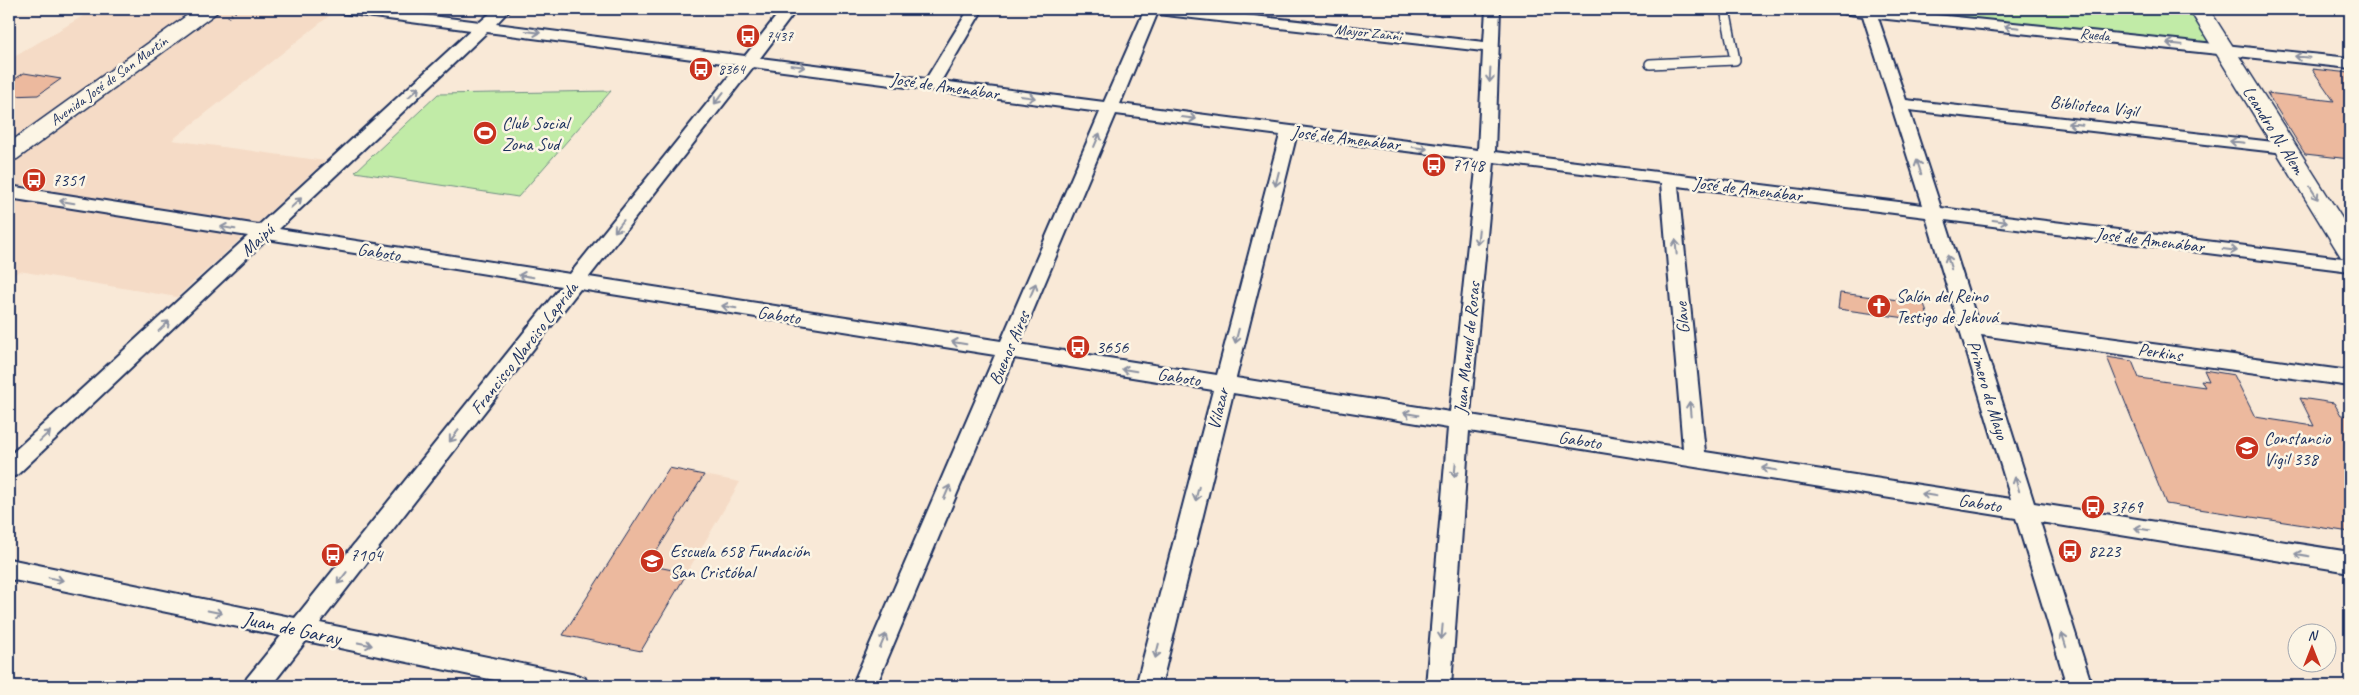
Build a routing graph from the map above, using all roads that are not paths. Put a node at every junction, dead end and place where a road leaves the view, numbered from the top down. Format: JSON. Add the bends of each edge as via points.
{"nodes":[{"id":1,"x":209,"y":9,"type":"edge"},
{"id":2,"x":343,"y":9,"type":"edge"},
{"id":3,"x":503,"y":9,"type":"edge"},
{"id":4,"x":790,"y":9,"type":"edge"},
{"id":5,"x":976,"y":9,"type":"edge"},
{"id":6,"x":1154,"y":9,"type":"edge"},
{"id":7,"x":1494,"y":9,"type":"edge"},
{"id":8,"x":1725,"y":9,"type":"edge"},
{"id":9,"x":1839,"y":9,"type":"edge"},
{"id":10,"x":2199,"y":9,"type":"edge"},
{"id":11,"x":1869,"y":10,"type":"edge"},
{"id":12,"x":484,"y":26,"type":"junction"},
{"id":13,"x":1491,"y":46,"type":"junction"},
{"id":14,"x":2223,"y":48,"type":"junction"},
{"id":15,"x":749,"y":60,"type":"junction"},
{"id":16,"x":2350,"y":63,"type":"edge"},
{"id":17,"x":1650,"y":64,"type":"dead end"},
{"id":18,"x":931,"y":84,"type":"junction"},
{"id":19,"x":1899,"y":104,"type":"junction"},
{"id":20,"x":1111,"y":108,"type":"junction"},
{"id":21,"x":1289,"y":131,"type":"junction"},
{"id":22,"x":2285,"y":148,"type":"junction"},
{"id":23,"x":9,"y":154,"type":"edge"},
{"id":24,"x":1486,"y":156,"type":"junction"},
{"id":25,"x":1669,"y":179,"type":"junction"},
{"id":26,"x":9,"y":192,"type":"edge"},
{"id":27,"x":1934,"y":213,"type":"junction"},
{"id":28,"x":264,"y":233,"type":"junction"},
{"id":29,"x":2350,"y":251,"type":"edge"},
{"id":30,"x":2350,"y":265,"type":"edge"},
{"id":31,"x":574,"y":283,"type":"junction"},
{"id":32,"x":1969,"y":326,"type":"junction"},
{"id":33,"x":1007,"y":351,"type":"junction"},
{"id":34,"x":2350,"y":378,"type":"edge"},
{"id":35,"x":1224,"y":384,"type":"junction"},
{"id":36,"x":1459,"y":422,"type":"junction"},
{"id":37,"x":1695,"y":457,"type":"junction"},
{"id":38,"x":9,"y":469,"type":"edge"},
{"id":39,"x":2025,"y":510,"type":"junction"},
{"id":40,"x":2350,"y":562,"type":"edge"},
{"id":41,"x":9,"y":568,"type":"edge"},
{"id":42,"x":300,"y":630,"type":"junction"},
{"id":43,"x":256,"y":686,"type":"edge"},
{"id":44,"x":576,"y":686,"type":"edge"},
{"id":45,"x":864,"y":686,"type":"edge"},
{"id":46,"x":1148,"y":686,"type":"edge"},
{"id":47,"x":1438,"y":686,"type":"edge"},
{"id":48,"x":2078,"y":686,"type":"edge"}],
"edges":[{"from":1,"to":23,"type":"main road","name":"Avenida José de San Martín"},
{"from":2,"to":12,"type":"street","name":"José de Amenábar"},
{"from":3,"to":12,"type":"street","name":"Maipú"},
{"from":4,"to":15,"type":"street","name":"Francisco Narciso Laprida"},
{"from":5,"to":18,"type":"street"},
{"from":6,"to":13,"type":"street","name":"Mayor Zanni"},
{"from":6,"to":20,"type":"street","name":"Buenos Aires"},
{"from":7,"to":13,"type":"street","name":"Juan Manuel de Rosas"},
{"from":8,"to":17,"type":"lane","via":[[1735,60]]},
{"from":9,"to":11,"type":"street","name":"Rueda"},
{"from":10,"to":14,"type":"main road","name":"Leandro N. Alem"},
{"from":14,"to":11,"type":"street","name":"Rueda","one_way":true},
{"from":11,"to":19,"type":"street","name":"Primero de Mayo"},
{"from":12,"to":15,"type":"street","name":"José de Amenábar","one_way":true},
{"from":28,"to":12,"type":"street","name":"Maipú","one_way":true},
{"from":13,"to":24,"type":"street","name":"Juan Manuel de Rosas","one_way":true},
{"from":16,"to":14,"type":"street","name":"Rueda","one_way":true},
{"from":14,"to":22,"type":"main road","name":"Leandro N. Alem"},
{"from":15,"to":18,"type":"street","name":"José de Amenábar","one_way":true},
{"from":15,"to":31,"type":"street","name":"Francisco Narciso Laprida","one_way":true},
{"from":18,"to":20,"type":"street","name":"José de Amenábar","one_way":true},
{"from":22,"to":19,"type":"street","name":"Biblioteca Vigil","one_way":true},
{"from":27,"to":19,"type":"street","name":"Primero de Mayo","one_way":true},
{"from":20,"to":21,"type":"street","name":"José de Amenábar","one_way":true},
{"from":33,"to":20,"type":"street","name":"Buenos Aires","one_way":true},
{"from":21,"to":24,"type":"street","name":"José de Amenábar","one_way":true},
{"from":21,"to":35,"type":"street","name":"Vilazar","one_way":true},
{"from":22,"to":29,"type":"main road","name":"Leandro N. Alem","one_way":true},
{"from":24,"to":25,"type":"street","name":"José de Amenábar"},
{"from":24,"to":36,"type":"street","name":"Juan Manuel de Rosas","one_way":true},
{"from":25,"to":27,"type":"street","name":"José de Amenábar"},
{"from":37,"to":25,"type":"street","name":"Glave","one_way":true},
{"from":28,"to":26,"type":"street","name":"Gaboto","one_way":true},
{"from":27,"to":30,"type":"street","name":"José de Amenábar","one_way":true},
{"from":32,"to":27,"type":"street","name":"Primero de Mayo","one_way":true},
{"from":31,"to":28,"type":"street","name":"Gaboto","one_way":true},
{"from":38,"to":28,"type":"street","name":"Maipú","one_way":true},
{"from":33,"to":31,"type":"street","name":"Gaboto","one_way":true},
{"from":31,"to":42,"type":"street","name":"Francisco Narciso Laprida","one_way":true},
{"from":32,"to":34,"type":"street","name":"Perkins"},
{"from":39,"to":32,"type":"street","name":"Primero de Mayo","one_way":true},
{"from":35,"to":33,"type":"street","name":"Gaboto","one_way":true},
{"from":45,"to":33,"type":"street","name":"Buenos Aires","one_way":true},
{"from":36,"to":35,"type":"street","name":"Gaboto","one_way":true},
{"from":35,"to":46,"type":"street","name":"Vilazar","one_way":true},
{"from":36,"to":37,"type":"street","name":"Gaboto"},
{"from":36,"to":47,"type":"street","name":"Juan Manuel de Rosas","one_way":true},
{"from":39,"to":37,"type":"street","name":"Gaboto","one_way":true},
{"from":40,"to":39,"type":"street","name":"Gaboto","one_way":true},
{"from":48,"to":39,"type":"street","name":"Primero de Mayo","one_way":true},
{"from":41,"to":42,"type":"street","name":"Juan de Garay","one_way":true},
{"from":42,"to":43,"type":"street","name":"Francisco Narciso Laprida"},
{"from":42,"to":44,"type":"street","name":"Juan de Garay","one_way":true}]}
